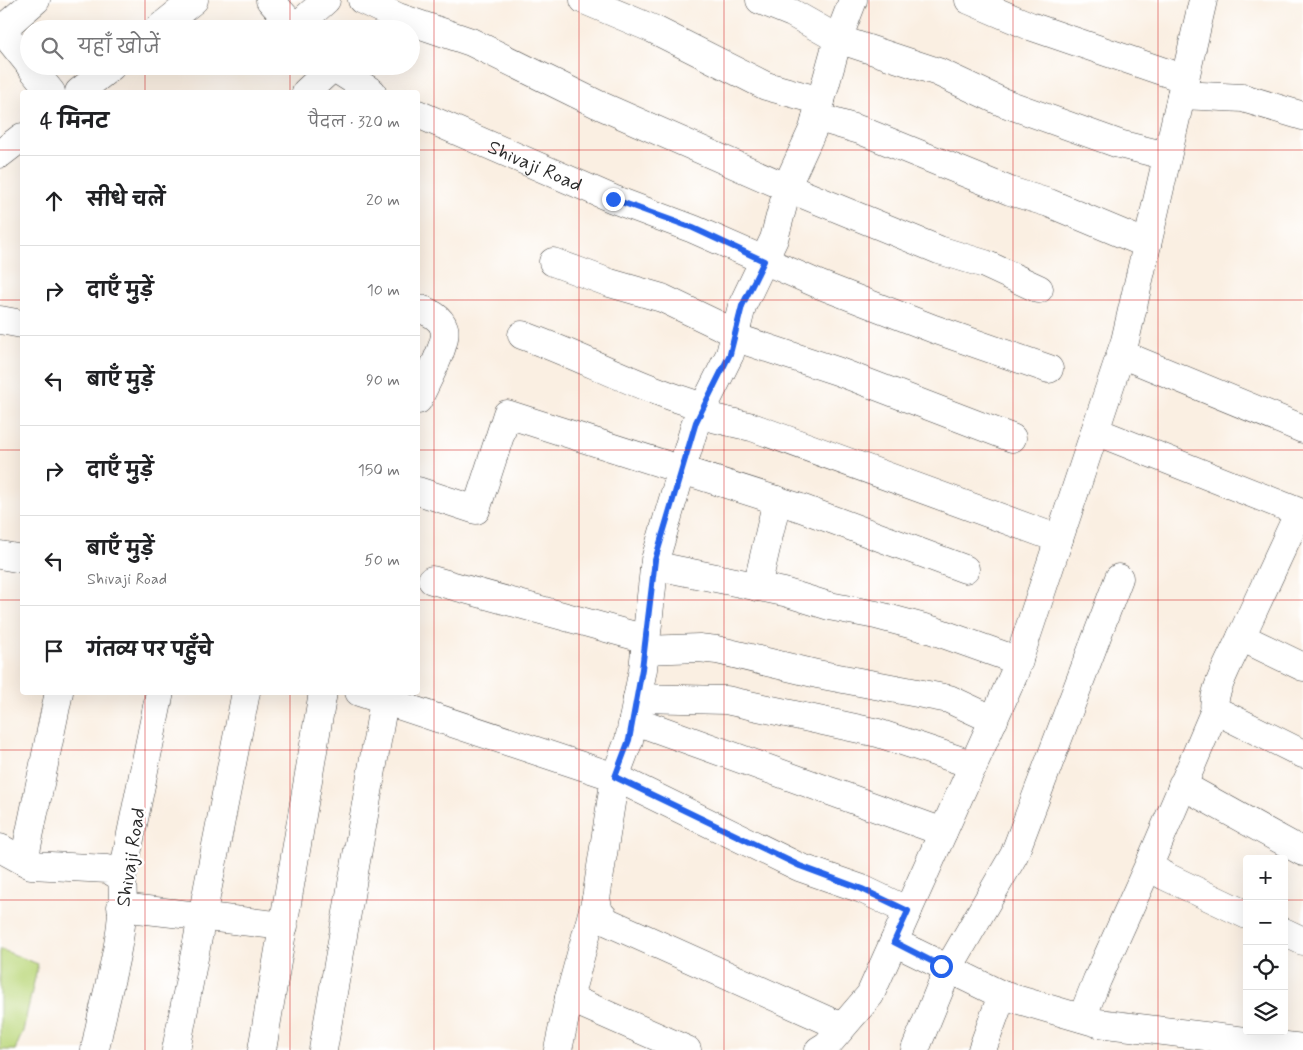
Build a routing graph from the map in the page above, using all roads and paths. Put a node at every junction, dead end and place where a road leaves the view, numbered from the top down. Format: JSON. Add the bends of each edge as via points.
{"nodes":[{"id":1,"x":36,"y":0,"type":"edge"},
{"id":2,"x":194,"y":0,"type":"edge"},
{"id":3,"x":270,"y":0,"type":"edge"},
{"id":4,"x":326,"y":0,"type":"edge"},
{"id":5,"x":362,"y":0,"type":"edge"},
{"id":6,"x":584,"y":0,"type":"edge"},
{"id":7,"x":760,"y":0,"type":"edge"},
{"id":8,"x":853,"y":0,"type":"edge"},
{"id":9,"x":969,"y":0,"type":"edge"},
{"id":10,"x":1203,"y":0,"type":"edge"},
{"id":11,"x":169,"y":20,"type":"edge"},
{"id":12,"x":289,"y":20,"type":"edge"},
{"id":13,"x":305,"y":20,"type":"edge"},
{"id":14,"x":407,"y":20,"type":"edge"},
{"id":15,"x":420,"y":25,"type":"edge"},
{"id":16,"x":0,"y":29,"type":"edge"},
{"id":17,"x":838,"y":39,"type":"junction"},
{"id":18,"x":20,"y":53,"type":"edge"},
{"id":19,"x":38,"y":75,"type":"edge"},
{"id":20,"x":101,"y":75,"type":"edge"},
{"id":21,"x":324,"y":75,"type":"edge"},
{"id":22,"x":345,"y":75,"type":"edge"},
{"id":23,"x":1183,"y":87,"type":"junction"},
{"id":24,"x":49,"y":90,"type":"edge"},
{"id":25,"x":82,"y":90,"type":"edge"},
{"id":26,"x":308,"y":90,"type":"edge"},
{"id":27,"x":369,"y":90,"type":"edge"},
{"id":28,"x":819,"y":109,"type":"junction"},
{"id":29,"x":420,"y":115,"type":"edge"},
{"id":30,"x":1303,"y":116,"type":"edge"},
{"id":31,"x":20,"y":139,"type":"edge"},
{"id":32,"x":0,"y":154,"type":"edge"},
{"id":33,"x":1167,"y":156,"type":"junction"},
{"id":34,"x":788,"y":188,"type":"junction"},
{"id":35,"x":1147,"y":244,"type":"junction"},
{"id":36,"x":764,"y":261,"type":"junction"},
{"id":37,"x":553,"y":262,"type":"dead end"},
{"id":38,"x":1039,"y":288,"type":"dead end"},
{"id":39,"x":420,"y":309,"type":"edge"},
{"id":40,"x":0,"y":320,"type":"edge"},
{"id":41,"x":20,"y":324,"type":"edge"},
{"id":42,"x":522,"y":335,"type":"dead end"},
{"id":43,"x":735,"y":335,"type":"junction"},
{"id":44,"x":1121,"y":354,"type":"junction"},
{"id":45,"x":1049,"y":369,"type":"dead end"},
{"id":46,"x":420,"y":396,"type":"edge"},
{"id":47,"x":702,"y":411,"type":"junction"},
{"id":48,"x":1303,"y":429,"type":"edge"},
{"id":49,"x":1095,"y":431,"type":"junction"},
{"id":50,"x":1012,"y":438,"type":"dead end"},
{"id":51,"x":682,"y":471,"type":"junction"},
{"id":52,"x":420,"y":492,"type":"edge"},
{"id":53,"x":778,"y":500,"type":"junction"},
{"id":54,"x":1301,"y":513,"type":"edge"},
{"id":55,"x":1060,"y":539,"type":"junction"},
{"id":56,"x":0,"y":555,"type":"edge"},
{"id":57,"x":20,"y":559,"type":"edge"},
{"id":58,"x":654,"y":568,"type":"junction"},
{"id":59,"x":965,"y":568,"type":"dead end"},
{"id":60,"x":1118,"y":578,"type":"dead end"},
{"id":61,"x":432,"y":580,"type":"dead end"},
{"id":62,"x":757,"y":587,"type":"junction"},
{"id":63,"x":1241,"y":637,"type":"junction"},
{"id":64,"x":645,"y":644,"type":"junction"},
{"id":65,"x":1019,"y":661,"type":"junction"},
{"id":66,"x":1303,"y":667,"type":"edge"},
{"id":67,"x":58,"y":695,"type":"edge"},
{"id":68,"x":159,"y":695,"type":"edge"},
{"id":69,"x":245,"y":695,"type":"edge"},
{"id":70,"x":322,"y":695,"type":"edge"},
{"id":71,"x":371,"y":697,"type":"edge"},
{"id":72,"x":635,"y":709,"type":"junction"},
{"id":73,"x":1215,"y":710,"type":"junction"},
{"id":74,"x":994,"y":720,"type":"junction"},
{"id":75,"x":1303,"y":754,"type":"edge"},
{"id":76,"x":974,"y":765,"type":"junction"},
{"id":77,"x":615,"y":777,"type":"junction"},
{"id":78,"x":1182,"y":785,"type":"junction"},
{"id":79,"x":943,"y":832,"type":"junction"},
{"id":80,"x":0,"y":848,"type":"edge"},
{"id":81,"x":1303,"y":852,"type":"edge"},
{"id":82,"x":1152,"y":858,"type":"junction"},
{"id":83,"x":24,"y":861,"type":"junction"},
{"id":84,"x":122,"y":878,"type":"junction"},
{"id":85,"x":596,"y":899,"type":"junction"},
{"id":86,"x":121,"y":907,"type":"junction"},
{"id":87,"x":908,"y":911,"type":"junction"},
{"id":88,"x":1243,"y":913,"type":"edge"},
{"id":89,"x":202,"y":916,"type":"junction"},
{"id":90,"x":284,"y":926,"type":"junction"},
{"id":91,"x":1288,"y":934,"type":"edge"},
{"id":92,"x":1303,"y":941,"type":"edge"},
{"id":93,"x":894,"y":942,"type":"junction"},
{"id":94,"x":948,"y":969,"type":"junction"},
{"id":95,"x":1002,"y":995,"type":"junction"},
{"id":96,"x":569,"y":998,"type":"junction"},
{"id":97,"x":1082,"y":1018,"type":"junction"},
{"id":98,"x":842,"y":1027,"type":"junction"},
{"id":99,"x":1303,"y":1048,"type":"edge"},
{"id":100,"x":95,"y":1050,"type":"edge"},
{"id":101,"x":176,"y":1050,"type":"edge"},
{"id":102,"x":262,"y":1050,"type":"edge"},
{"id":103,"x":323,"y":1050,"type":"edge"},
{"id":104,"x":558,"y":1050,"type":"edge"},
{"id":105,"x":687,"y":1050,"type":"edge"},
{"id":106,"x":819,"y":1050,"type":"edge"},
{"id":107,"x":915,"y":1050,"type":"edge"},
{"id":108,"x":982,"y":1050,"type":"edge"}],
"edges":[{"from":1,"to":16,"type":"street"},
{"from":2,"to":11,"type":"street"},
{"from":3,"to":12,"type":"street"},
{"from":4,"to":13,"type":"street"},
{"from":5,"to":14,"type":"street"},
{"from":6,"to":28,"type":"street","via":[[653,29]]},
{"from":7,"to":17,"type":"street","via":[[792,13]]},
{"from":8,"to":17,"type":"street"},
{"from":9,"to":23,"type":"street"},
{"from":10,"to":23,"type":"street"},
{"from":15,"to":34,"type":"street","via":[[471,42],[597,104]]},
{"from":16,"to":18,"type":"street"},
{"from":17,"to":28,"type":"street"},
{"from":17,"to":33,"type":"street","via":[[938,72],[1002,102],[1119,144]]},
{"from":19,"to":24,"type":"street"},
{"from":20,"to":25,"type":"street"},
{"from":21,"to":26,"type":"street"},
{"from":22,"to":27,"type":"street"},
{"from":23,"to":30,"type":"street","via":[[1243,98]]},
{"from":23,"to":33,"type":"street"},
{"from":28,"to":34,"type":"street"},
{"from":28,"to":35,"type":"street","via":[[860,130]]},
{"from":29,"to":36,"type":"street","name":"Shivaji Road","via":[[613,199],[693,228]]},
{"from":31,"to":32,"type":"street"},
{"from":33,"to":35,"type":"street"},
{"from":34,"to":36,"type":"street","via":[[774,239]]},
{"from":34,"to":38,"type":"street"},
{"from":35,"to":44,"type":"street"},
{"from":36,"to":43,"type":"street","via":[[742,306]]},
{"from":36,"to":45,"type":"street","name":"Shivaji Road","via":[[934,329]]},
{"from":37,"to":43,"type":"street","via":[[662,298]]},
{"from":39,"to":46,"type":"street","via":[[441,321],[445,330],[444,342]]},
{"from":40,"to":41,"type":"street"},
{"from":42,"to":47,"type":"street","via":[[564,350]]},
{"from":43,"to":47,"type":"street","via":[[730,354]]},
{"from":43,"to":50,"type":"street"},
{"from":44,"to":48,"type":"street"},
{"from":44,"to":49,"type":"street"},
{"from":47,"to":51,"type":"street"},
{"from":47,"to":55,"type":"street"},
{"from":49,"to":54,"type":"street"},
{"from":49,"to":55,"type":"street"},
{"from":51,"to":52,"type":"street","via":[[507,414],[476,510]]},
{"from":51,"to":53,"type":"street"},
{"from":51,"to":58,"type":"street"},
{"from":53,"to":59,"type":"street"},
{"from":53,"to":62,"type":"street"},
{"from":54,"to":63,"type":"street"},
{"from":55,"to":65,"type":"street"},
{"from":56,"to":57,"type":"street"},
{"from":58,"to":62,"type":"street"},
{"from":58,"to":64,"type":"street"},
{"from":60,"to":94,"type":"street","via":[[1014,855]]},
{"from":61,"to":64,"type":"street"},
{"from":62,"to":65,"type":"street","via":[[922,627]]},
{"from":63,"to":66,"type":"street"},
{"from":63,"to":73,"type":"street","via":[[1217,689]]},
{"from":64,"to":72,"type":"street"},
{"from":64,"to":74,"type":"street","via":[[717,650],[817,674],[949,699]]},
{"from":65,"to":74,"type":"street"},
{"from":67,"to":83,"type":"street"},
{"from":68,"to":84,"type":"street","name":"Shivaji Road"},
{"from":69,"to":89,"type":"street"},
{"from":70,"to":90,"type":"street"},
{"from":71,"to":77,"type":"street"},
{"from":71,"to":103,"type":"street"},
{"from":72,"to":76,"type":"street","via":[[726,700],[878,733]]},
{"from":72,"to":77,"type":"street","via":[[629,740]]},
{"from":72,"to":79,"type":"street"},
{"from":73,"to":75,"type":"street"},
{"from":73,"to":78,"type":"street"},
{"from":74,"to":76,"type":"street"},
{"from":76,"to":79,"type":"street"},
{"from":77,"to":85,"type":"street"},
{"from":77,"to":87,"type":"street","via":[[800,866],[862,889]]},
{"from":78,"to":81,"type":"street"},
{"from":78,"to":82,"type":"street"},
{"from":79,"to":87,"type":"street"},
{"from":80,"to":83,"type":"street"},
{"from":82,"to":88,"type":"street","via":[[1152,865],[1165,876]]},
{"from":82,"to":97,"type":"street"},
{"from":83,"to":84,"type":"street","via":[[46,867],[108,869]]},
{"from":84,"to":86,"type":"street","name":"Shivaji Road"},
{"from":85,"to":96,"type":"street"},
{"from":85,"to":98,"type":"street","via":[[599,912],[608,922]]},
{"from":86,"to":89,"type":"street"},
{"from":86,"to":100,"type":"street","name":"Shivaji Road","via":[[118,956]]},
{"from":87,"to":93,"type":"street"},
{"from":89,"to":90,"type":"street"},
{"from":89,"to":101,"type":"street"},
{"from":90,"to":102,"type":"street"},
{"from":91,"to":92,"type":"street"},
{"from":93,"to":94,"type":"street"},
{"from":93,"to":98,"type":"street","via":[[870,995]]},
{"from":94,"to":95,"type":"street"},
{"from":94,"to":107,"type":"street"},
{"from":95,"to":97,"type":"street"},
{"from":95,"to":108,"type":"street"},
{"from":96,"to":104,"type":"street"},
{"from":96,"to":105,"type":"street"},
{"from":97,"to":99,"type":"street","via":[[1098,1023]]},
{"from":98,"to":106,"type":"street"}]}
